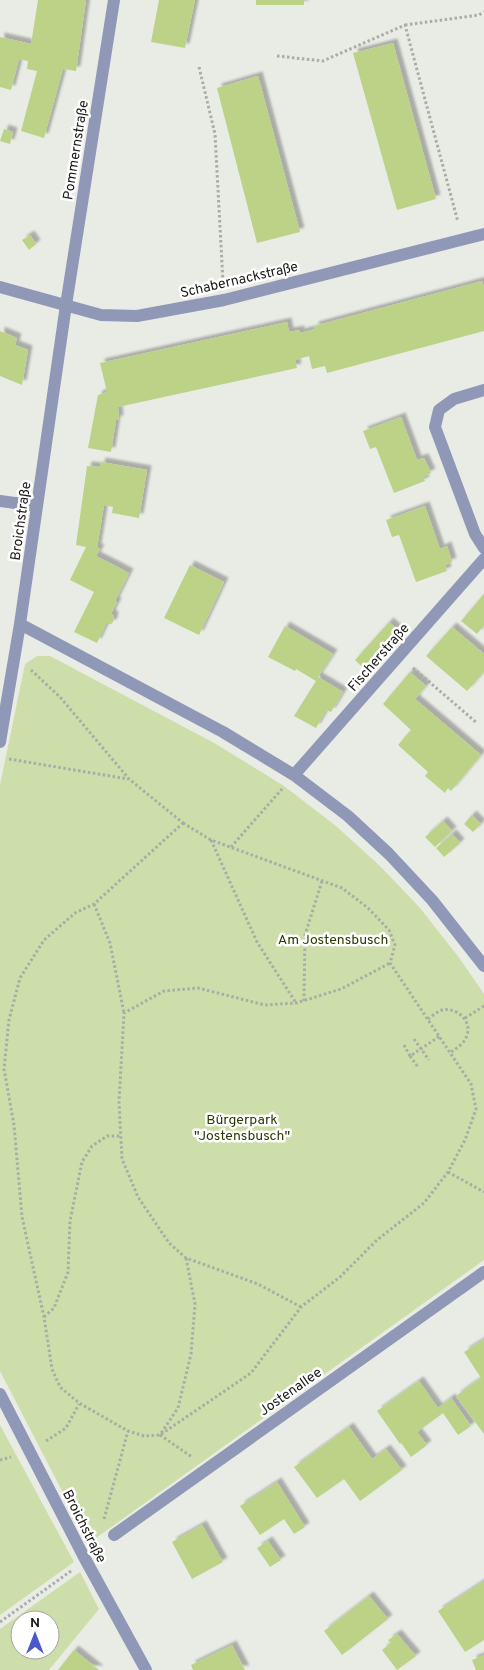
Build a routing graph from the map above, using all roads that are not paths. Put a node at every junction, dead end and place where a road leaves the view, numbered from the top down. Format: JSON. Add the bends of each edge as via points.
{"nodes":[{"id":1,"x":114,"y":0,"type":"edge"},
{"id":2,"x":484,"y":234,"type":"edge"},
{"id":3,"x":0,"y":287,"type":"edge"},
{"id":4,"x":66,"y":305,"type":"junction"},
{"id":5,"x":484,"y":390,"type":"edge"},
{"id":6,"x":0,"y":501,"type":"edge"},
{"id":7,"x":37,"y":506,"type":"junction"},
{"id":8,"x":484,"y":548,"type":"edge"},
{"id":9,"x":484,"y":559,"type":"edge"},
{"id":10,"x":20,"y":624,"type":"junction"},
{"id":11,"x":0,"y":742,"type":"edge"},
{"id":12,"x":294,"y":775,"type":"junction"},
{"id":13,"x":484,"y":966,"type":"edge"},
{"id":14,"x":484,"y":1272,"type":"edge"},
{"id":15,"x":0,"y":1394,"type":"edge"},
{"id":16,"x":114,"y":1535,"type":"dead end"},
{"id":17,"x":146,"y":1670,"type":"edge"}],
"edges":[{"from":1,"to":4,"type":"street","name":"Pommernstraße"},
{"from":2,"to":4,"type":"street","name":"Schabernackstraße","via":[[224,300],[137,316],[101,315]]},
{"from":3,"to":4,"type":"street","name":"Schabernackstraße"},
{"from":4,"to":7,"type":"street","name":"Broichstraße"},
{"from":5,"to":8,"type":"street","via":[[454,399],[439,410],[435,427],[475,534]]},
{"from":6,"to":7,"type":"street"},
{"from":7,"to":10,"type":"street","name":"Broichstraße"},
{"from":9,"to":12,"type":"street","name":"Fischerstraße"},
{"from":10,"to":11,"type":"street","name":"Broichstraße"},
{"from":10,"to":12,"type":"street","via":[[223,732]]},
{"from":12,"to":13,"type":"street","via":[[348,816],[389,854],[432,900]]},
{"from":14,"to":16,"type":"street","name":"Jostenallee"},
{"from":15,"to":17,"type":"street","name":"Broichstraße"}]}
